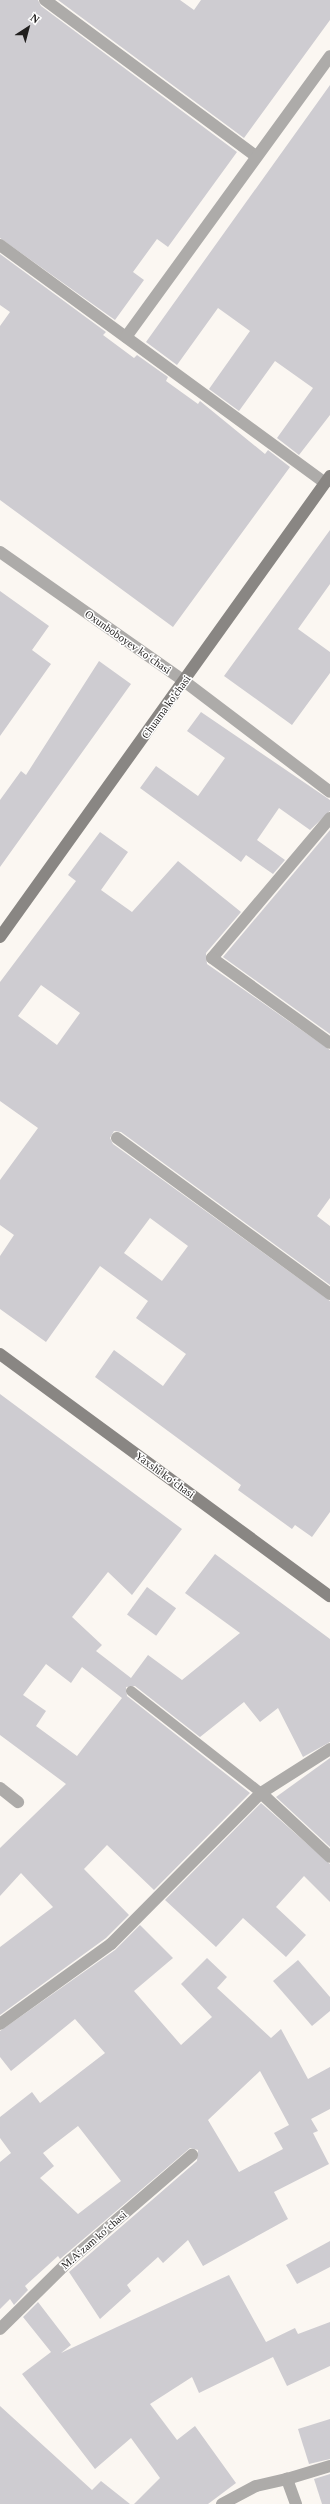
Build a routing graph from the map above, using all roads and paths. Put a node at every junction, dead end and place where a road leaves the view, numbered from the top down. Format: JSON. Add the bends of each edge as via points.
{"nodes":[{"id":1,"x":45,"y":0,"type":"edge"},
{"id":2,"x":330,"y":56,"type":"edge"},
{"id":3,"x":256,"y":156,"type":"junction"},
{"id":4,"x":0,"y":245,"type":"edge"},
{"id":5,"x":126,"y":337,"type":"junction"},
{"id":6,"x":328,"y":480,"type":"edge"},
{"id":7,"x":0,"y":552,"type":"edge"},
{"id":8,"x":184,"y":681,"type":"junction"},
{"id":9,"x":330,"y":792,"type":"edge"},
{"id":10,"x":330,"y":818,"type":"edge"},
{"id":11,"x":0,"y":937,"type":"edge"},
{"id":12,"x":330,"y":1043,"type":"edge"},
{"id":13,"x":117,"y":1138,"type":"dead end"},
{"id":14,"x":330,"y":1294,"type":"edge"},
{"id":15,"x":0,"y":1354,"type":"edge"},
{"id":16,"x":330,"y":1596,"type":"edge"},
{"id":17,"x":131,"y":1691,"type":"dead end"},
{"id":18,"x":330,"y":1749,"type":"edge"},
{"id":19,"x":0,"y":1788,"type":"edge"},
{"id":20,"x":261,"y":1793,"type":"junction"},
{"id":21,"x":18,"y":1802,"type":"dead end"},
{"id":22,"x":330,"y":1857,"type":"edge"},
{"id":23,"x":0,"y":2024,"type":"edge"},
{"id":24,"x":192,"y":2155,"type":"dead end"},
{"id":25,"x":0,"y":2329,"type":"edge"},
{"id":26,"x":330,"y":2466,"type":"edge"},
{"id":27,"x":287,"y":2479,"type":"junction"},
{"id":28,"x":222,"y":2504,"type":"edge"},
{"id":29,"x":296,"y":2504,"type":"edge"}],
"edges":[{"from":1,"to":3,"type":"street"},
{"from":2,"to":3,"type":"street"},
{"from":3,"to":5,"type":"street"},
{"from":4,"to":5,"type":"street"},
{"from":5,"to":6,"type":"street"},
{"from":6,"to":8,"type":"street","name":"Chuama ko'chasi"},
{"from":7,"to":8,"type":"street","name":"Oxunboboyev koʻchasi"},
{"from":8,"to":9,"type":"street","name":"Oxunboboyev koʻchasi"},
{"from":8,"to":11,"type":"street","name":"Chuama ko'chasi"},
{"from":10,"to":12,"type":"street","via":[[212,958]]},
{"from":13,"to":14,"type":"street"},
{"from":15,"to":16,"type":"street","name":"Yaxshi koʻchasi"},
{"from":17,"to":20,"type":"lane"},
{"from":18,"to":20,"type":"street"},
{"from":19,"to":21,"type":"street"},
{"from":20,"to":22,"type":"street"},
{"from":20,"to":23,"type":"street","via":[[111,1944]]},
{"from":24,"to":25,"type":"street","name":"M.Aʻzam koʻchasi","via":[[68,2262]]},
{"from":26,"to":27,"type":"street"},
{"from":27,"to":28,"type":"street","via":[[256,2486]]},
{"from":27,"to":29,"type":"street"}]}
